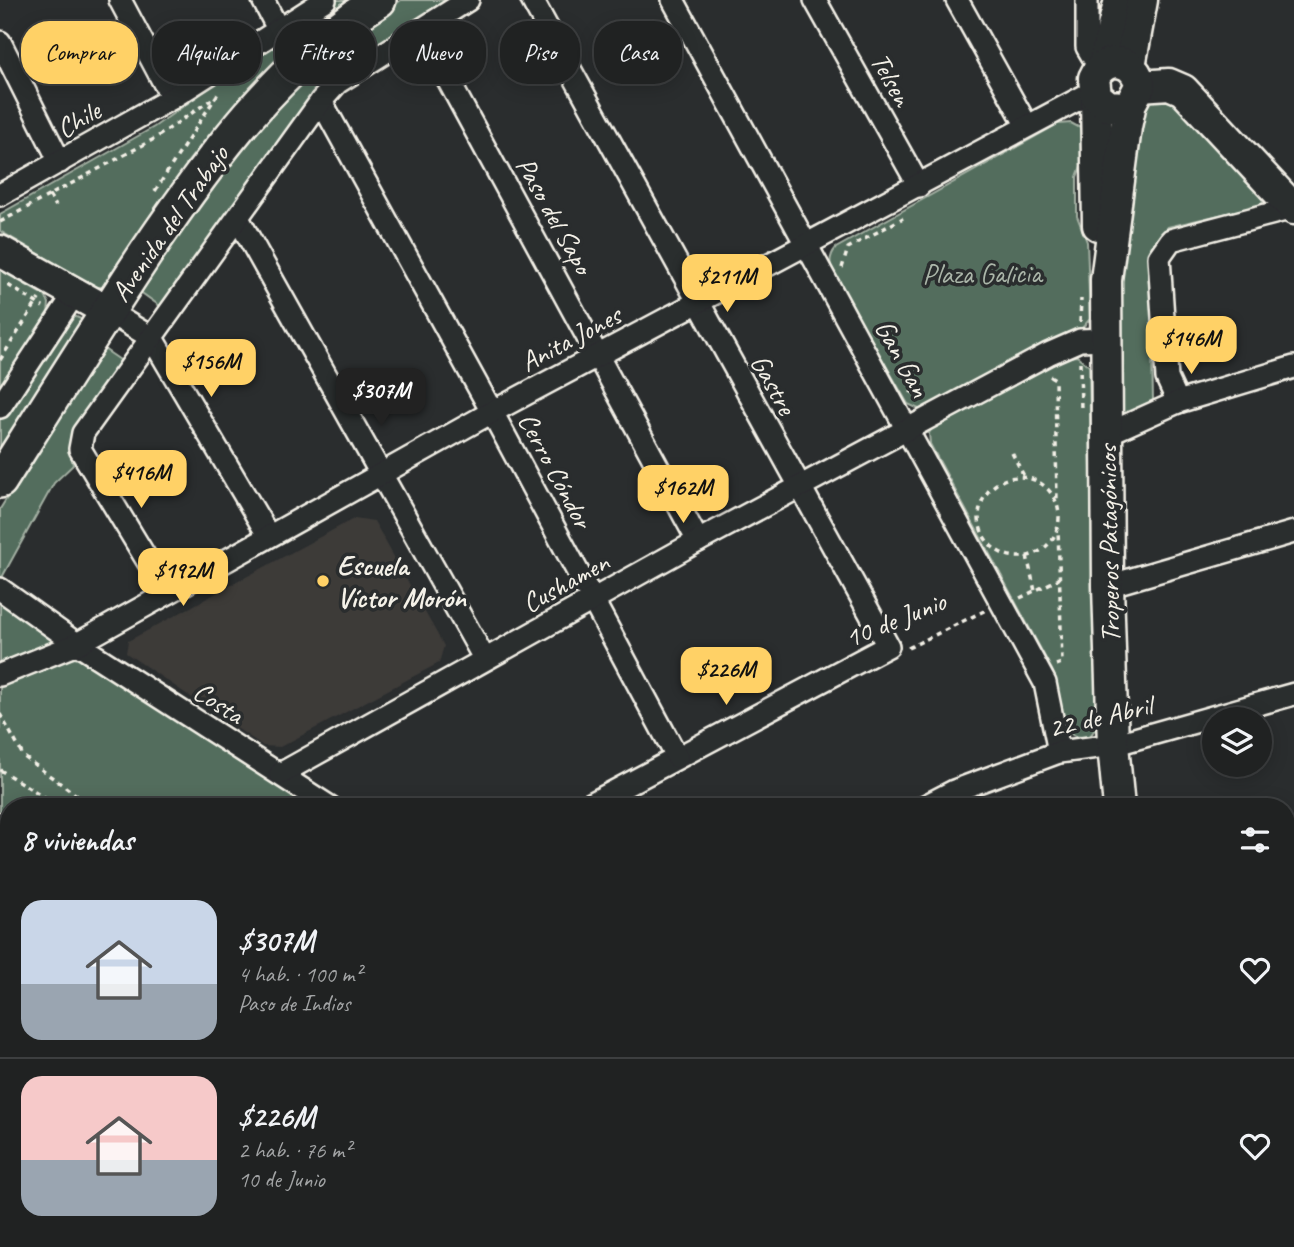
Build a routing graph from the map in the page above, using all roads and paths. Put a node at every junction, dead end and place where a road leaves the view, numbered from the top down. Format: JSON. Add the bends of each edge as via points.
{"nodes":[{"id":1,"x":120,"y":0,"type":"edge"},
{"id":2,"x":263,"y":0,"type":"edge"},
{"id":3,"x":324,"y":0,"type":"edge"},
{"id":4,"x":379,"y":0,"type":"edge"},
{"id":5,"x":468,"y":0,"type":"edge"},
{"id":6,"x":532,"y":0,"type":"edge"},
{"id":7,"x":673,"y":0,"type":"edge"},
{"id":8,"x":815,"y":0,"type":"edge"},
{"id":9,"x":957,"y":0,"type":"edge"},
{"id":10,"x":1087,"y":0,"type":"edge"},
{"id":11,"x":1120,"y":0,"type":"edge"},
{"id":12,"x":1142,"y":0,"type":"edge"},
{"id":13,"x":291,"y":21,"type":"edge"},
{"id":14,"x":435,"y":21,"type":"edge"},
{"id":15,"x":275,"y":23,"type":"edge"},
{"id":16,"x":275,"y":31,"type":"edge"},
{"id":17,"x":0,"y":43,"type":"edge"},
{"id":18,"x":390,"y":50,"type":"edge"},
{"id":19,"x":1113,"y":82,"type":"junction"},
{"id":20,"x":451,"y":84,"type":"edge"},
{"id":21,"x":217,"y":96,"type":"dead end"},
{"id":22,"x":172,"y":98,"type":"junction"},
{"id":23,"x":321,"y":101,"type":"junction"},
{"id":24,"x":1027,"y":127,"type":"junction"},
{"id":25,"x":60,"y":162,"type":"junction"},
{"id":26,"x":919,"y":186,"type":"junction"},
{"id":27,"x":0,"y":195,"type":"edge"},
{"id":28,"x":1293,"y":208,"type":"edge"},
{"id":29,"x":906,"y":215,"type":"dead end"},
{"id":30,"x":239,"y":220,"type":"junction"},
{"id":31,"x":0,"y":222,"type":"edge"},
{"id":32,"x":809,"y":245,"type":"junction"},
{"id":33,"x":0,"y":251,"type":"edge"},
{"id":34,"x":0,"y":280,"type":"edge"},
{"id":35,"x":848,"y":280,"type":"dead end"},
{"id":36,"x":56,"y":298,"type":"junction"},
{"id":37,"x":698,"y":303,"type":"junction"},
{"id":38,"x":107,"y":311,"type":"junction"},
{"id":39,"x":152,"y":338,"type":"junction"},
{"id":40,"x":1106,"y":339,"type":"junction"},
{"id":41,"x":599,"y":354,"type":"junction"},
{"id":42,"x":0,"y":360,"type":"edge"},
{"id":43,"x":1294,"y":367,"type":"edge"},
{"id":44,"x":1042,"y":372,"type":"dead end"},
{"id":45,"x":905,"y":382,"type":"dead end"},
{"id":46,"x":936,"y":402,"type":"dead end"},
{"id":47,"x":1178,"y":402,"type":"junction"},
{"id":48,"x":0,"y":407,"type":"edge"},
{"id":49,"x":492,"y":412,"type":"junction"},
{"id":50,"x":909,"y":428,"type":"junction"},
{"id":51,"x":1107,"y":434,"type":"junction"},
{"id":52,"x":1012,"y":453,"type":"dead end"},
{"id":53,"x":382,"y":472,"type":"junction"},
{"id":54,"x":1024,"y":477,"type":"junction"},
{"id":55,"x":0,"y":481,"type":"edge"},
{"id":56,"x":799,"y":488,"type":"junction"},
{"id":57,"x":1057,"y":503,"type":"junction"},
{"id":58,"x":974,"y":520,"type":"dead end"},
{"id":59,"x":1058,"y":528,"type":"junction"},
{"id":60,"x":1294,"y":532,"type":"edge"},
{"id":61,"x":268,"y":535,"type":"junction"},
{"id":62,"x":983,"y":535,"type":"junction"},
{"id":63,"x":698,"y":541,"type":"junction"},
{"id":64,"x":992,"y":555,"type":"dead end"},
{"id":65,"x":1027,"y":556,"type":"junction"},
{"id":66,"x":1059,"y":579,"type":"junction"},
{"id":67,"x":1108,"y":586,"type":"junction"},
{"id":68,"x":0,"y":589,"type":"edge"},
{"id":69,"x":1035,"y":591,"type":"junction"},
{"id":70,"x":167,"y":593,"type":"junction"},
{"id":71,"x":593,"y":598,"type":"junction"},
{"id":72,"x":1010,"y":601,"type":"junction"},
{"id":73,"x":78,"y":644,"type":"junction"},
{"id":74,"x":888,"y":646,"type":"junction"},
{"id":75,"x":484,"y":658,"type":"junction"},
{"id":76,"x":1053,"y":666,"type":"dead end"},
{"id":77,"x":0,"y":675,"type":"edge"},
{"id":78,"x":1294,"y":694,"type":"edge"},
{"id":79,"x":0,"y":714,"type":"edge"},
{"id":80,"x":1112,"y":746,"type":"junction"},
{"id":81,"x":1059,"y":752,"type":"junction"},
{"id":82,"x":677,"y":757,"type":"junction"},
{"id":83,"x":0,"y":770,"type":"edge"},
{"id":84,"x":279,"y":774,"type":"junction"},
{"id":85,"x":46,"y":798,"type":"edge"},
{"id":86,"x":81,"y":798,"type":"edge"},
{"id":87,"x":316,"y":798,"type":"edge"},
{"id":88,"x":602,"y":798,"type":"edge"},
{"id":89,"x":940,"y":798,"type":"edge"},
{"id":90,"x":1117,"y":798,"type":"edge"}],
"edges":[{"from":1,"to":22,"type":"street"},
{"from":2,"to":15,"type":"street"},
{"from":3,"to":13,"type":"street","name":"Chile"},
{"from":4,"to":38,"type":"main road","name":"Avenida del Trabajo","via":[[332,34],[262,99],[213,157]]},
{"from":5,"to":14,"type":"street","name":"Avenida del Trabajo"},
{"from":6,"to":37,"type":"street","name":"Gastre"},
{"from":7,"to":32,"type":"street","name":"Gan Gan"},
{"from":8,"to":26,"type":"street","name":"Telsen"},
{"from":9,"to":24,"type":"street"},
{"from":10,"to":19,"type":"street","via":[[1087,47]]},
{"from":11,"to":19,"type":"main road","name":"Troperos Patagónicos"},
{"from":12,"to":19,"type":"main road","name":"Troperos Patagónicos"},
{"from":16,"to":22,"type":"street","name":"Chile"},
{"from":17,"to":25,"type":"street"},
{"from":18,"to":23,"type":"street","name":"Avenida del Trabajo","via":[[337,83]]},
{"from":19,"to":24,"type":"street","name":"Anita Jones"},
{"from":19,"to":28,"type":"main road","via":[[1169,83],[1183,90]]},
{"from":19,"to":40,"type":"main road","name":"Troperos Patagónicos","via":[[1098,242],[1106,280]]},
{"from":20,"to":41,"type":"street","name":"Paso del Sapo"},
{"from":21,"to":31,"type":"path","via":[[154,139]]},
{"from":22,"to":25,"type":"street","name":"Chile"},
{"from":23,"to":30,"type":"street","name":"Avenida del Trabajo"},
{"from":23,"to":49,"type":"street","name":"Cerro Cóndor"},
{"from":24,"to":26,"type":"street","name":"Anita Jones"},
{"from":25,"to":27,"type":"street","name":"Chile"},
{"from":26,"to":32,"type":"street","name":"Anita Jones"},
{"from":28,"to":47,"type":"street","via":[[1171,240],[1159,257],[1167,378]]},
{"from":29,"to":35,"type":"path","via":[[848,248],[841,268]]},
{"from":30,"to":39,"type":"street","name":"Avenida del Trabajo"},
{"from":30,"to":53,"type":"street"},
{"from":32,"to":37,"type":"street","name":"Anita Jones"},
{"from":32,"to":50,"type":"street","name":"Gan Gan"},
{"from":33,"to":36,"type":"main road"},
{"from":34,"to":36,"type":"path"},
{"from":36,"to":38,"type":"main road"},
{"from":36,"to":42,"type":"path"},
{"from":36,"to":48,"type":"street"},
{"from":37,"to":41,"type":"street","name":"Anita Jones"},
{"from":37,"to":56,"type":"street","name":"Gastre"},
{"from":38,"to":39,"type":"street"},
{"from":38,"to":55,"type":"main road","name":"Avenida del Trabajo"},
{"from":39,"to":61,"type":"street"},
{"from":39,"to":70,"type":"street","name":"Avenida del Trabajo","via":[[83,433],[80,449]]},
{"from":40,"to":50,"type":"street","name":"Cushamen","via":[[1080,340],[1048,354]]},
{"from":40,"to":51,"type":"main road","name":"Troperos Patagónicos"},
{"from":41,"to":49,"type":"street","name":"Anita Jones"},
{"from":41,"to":63,"type":"street","name":"Paso del Sapo"},
{"from":43,"to":47,"type":"street"},
{"from":44,"to":57,"type":"path","via":[[1055,379]]},
{"from":45,"to":46,"type":"path","via":[[912,394]]},
{"from":47,"to":51,"type":"street"},
{"from":49,"to":53,"type":"street","name":"Anita Jones"},
{"from":49,"to":71,"type":"street","name":"Cerro Cóndor"},
{"from":50,"to":56,"type":"street","name":"Cushamen"},
{"from":50,"to":72,"type":"street","name":"Gan Gan"},
{"from":51,"to":67,"type":"main road","name":"Troperos Patagónicos"},
{"from":52,"to":54,"type":"path"},
{"from":53,"to":61,"type":"street","name":"Anita Jones"},
{"from":53,"to":75,"type":"street"},
{"from":54,"to":57,"type":"path","via":[[1040,482]]},
{"from":54,"to":62,"type":"path","via":[[1002,479],[983,496],[978,522]]},
{"from":56,"to":63,"type":"street","name":"Cushamen"},
{"from":56,"to":74,"type":"street","name":"Gastre"},
{"from":57,"to":59,"type":"path"},
{"from":58,"to":62,"type":"path"},
{"from":59,"to":65,"type":"path","via":[[1042,550]]},
{"from":59,"to":66,"type":"path"},
{"from":60,"to":67,"type":"street"},
{"from":61,"to":70,"type":"street","name":"Anita Jones"},
{"from":62,"to":64,"type":"path"},
{"from":62,"to":65,"type":"path","via":[[1003,554]]},
{"from":63,"to":71,"type":"street","name":"Cushamen"},
{"from":65,"to":69,"type":"path"},
{"from":66,"to":69,"type":"path"},
{"from":66,"to":76,"type":"path","via":[[1062,663]]},
{"from":67,"to":80,"type":"main road","name":"Troperos Patagónicos"},
{"from":68,"to":73,"type":"street","name":"Costa"},
{"from":69,"to":72,"type":"path"},
{"from":70,"to":73,"type":"street","name":"Anita Jones"},
{"from":71,"to":75,"type":"street","name":"Cushamen"},
{"from":71,"to":82,"type":"street","name":"Cerro Cóndor"},
{"from":72,"to":74,"type":"path","name":"10 de Junio","via":[[899,652]]},
{"from":72,"to":81,"type":"street","name":"Gan Gan","via":[[1045,683]]},
{"from":73,"to":77,"type":"street"},
{"from":73,"to":84,"type":"street","name":"Costa"},
{"from":74,"to":82,"type":"street","name":"10 de Junio"},
{"from":75,"to":84,"type":"street","name":"Cushamen"},
{"from":78,"to":80,"type":"street","name":"22 de Abril"},
{"from":79,"to":86,"type":"path","via":[[24,757]]},
{"from":80,"to":81,"type":"street","name":"22 de Abril"},
{"from":80,"to":90,"type":"main road","name":"Troperos Patagónicos"},
{"from":81,"to":89,"type":"street","name":"22 de Abril"},
{"from":82,"to":88,"type":"street","name":"10 de Junio"},
{"from":83,"to":85,"type":"path"},
{"from":84,"to":87,"type":"street","name":"Costa"}]}
